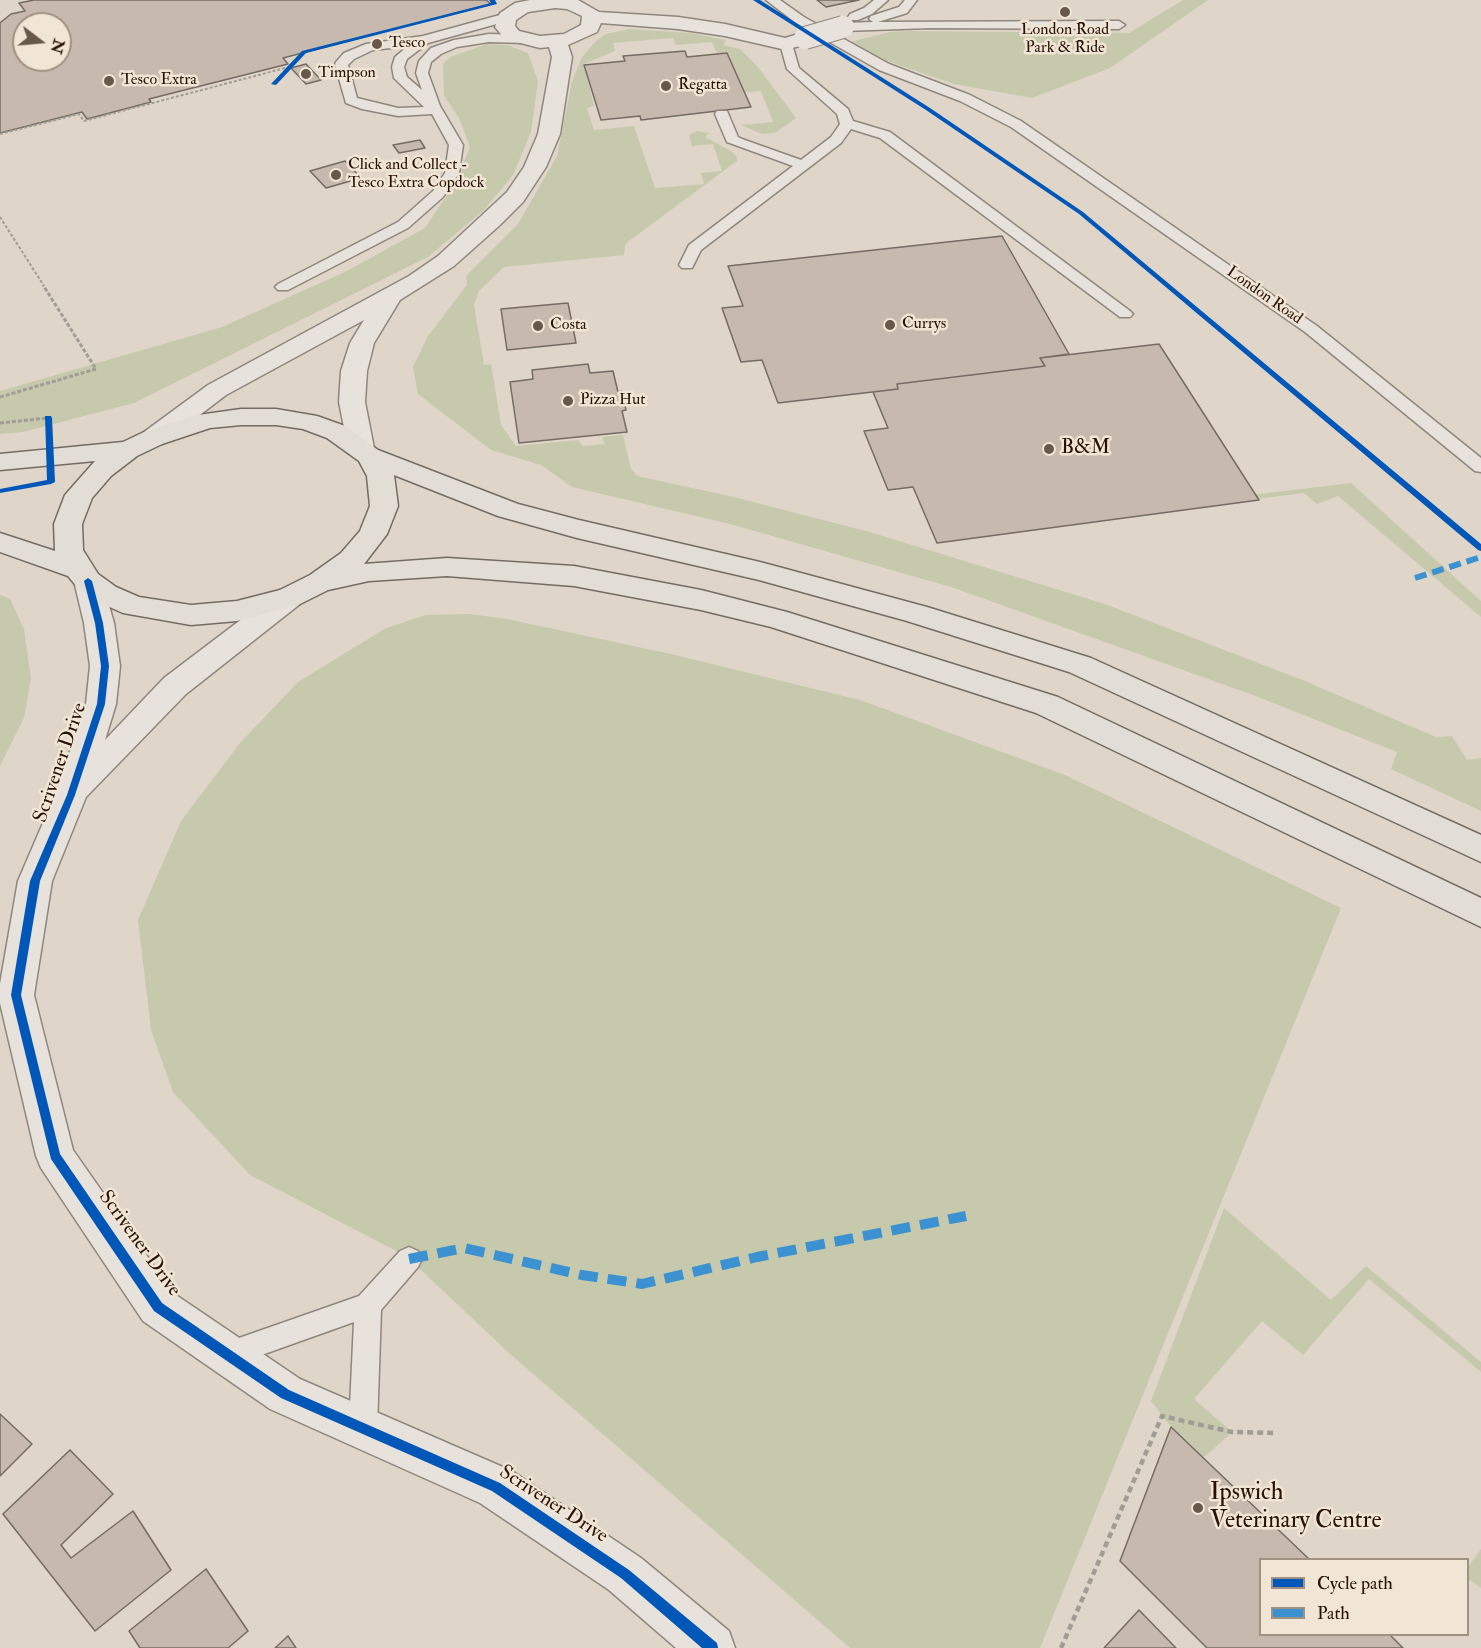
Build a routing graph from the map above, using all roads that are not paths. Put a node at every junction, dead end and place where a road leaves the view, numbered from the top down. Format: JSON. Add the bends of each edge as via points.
{"nodes":[{"id":1,"x":772,"y":0,"type":"edge"},
{"id":2,"x":882,"y":0,"type":"edge"},
{"id":3,"x":911,"y":0,"type":"edge"},
{"id":4,"x":540,"y":1,"type":"edge"},
{"id":5,"x":507,"y":17,"type":"junction"},
{"id":6,"x":593,"y":17,"type":"junction"},
{"id":7,"x":1119,"y":26,"type":"dead end"},
{"id":8,"x":843,"y":27,"type":"junction"},
{"id":9,"x":525,"y":39,"type":"junction"},
{"id":10,"x":424,"y":40,"type":"junction"},
{"id":11,"x":557,"y":41,"type":"junction"},
{"id":12,"x":786,"y":44,"type":"junction"},
{"id":13,"x":436,"y":110,"type":"junction"},
{"id":14,"x":722,"y":114,"type":"dead end"},
{"id":15,"x":847,"y":124,"type":"junction"},
{"id":16,"x":803,"y":165,"type":"junction"},
{"id":17,"x":687,"y":266,"type":"dead end"},
{"id":18,"x":284,"y":287,"type":"dead end"},
{"id":19,"x":390,"y":297,"type":"junction"},
{"id":20,"x":1125,"y":314,"type":"dead end"},
{"id":21,"x":153,"y":438,"type":"junction"},
{"id":22,"x":128,"y":450,"type":"junction"},
{"id":23,"x":365,"y":452,"type":"junction"},
{"id":24,"x":0,"y":462,"type":"edge"},
{"id":25,"x":1481,"y":467,"type":"edge"},
{"id":26,"x":0,"y":542,"type":"edge"},
{"id":27,"x":83,"y":575,"type":"junction"},
{"id":28,"x":320,"y":582,"type":"junction"},
{"id":29,"x":290,"y":597,"type":"junction"},
{"id":30,"x":71,"y":795,"type":"junction"},
{"id":31,"x":1481,"y":849,"type":"edge"},
{"id":32,"x":1481,"y":913,"type":"edge"},
{"id":33,"x":8,"y":997,"type":"edge"},
{"id":34,"x":410,"y":1259,"type":"dead end"},
{"id":35,"x":368,"y":1305,"type":"junction"},
{"id":36,"x":228,"y":1354,"type":"junction"},
{"id":37,"x":363,"y":1428,"type":"junction"},
{"id":38,"x":712,"y":1648,"type":"edge"}],
"edges":[{"from":1,"to":25,"type":"lane","name":"London Road","via":[[884,67],[965,98],[1016,124],[1311,329]]},
{"from":2,"to":8,"type":"lane"},
{"from":3,"to":8,"type":"lane","via":[[896,13]]},
{"from":4,"to":5,"type":"street"},
{"from":4,"to":6,"type":"street","via":[[571,4],[584,8]]},
{"from":5,"to":9,"type":"street","via":[[505,27]]},
{"from":5,"to":10,"type":"lane"},
{"from":6,"to":11,"type":"street","via":[[583,34]]},
{"from":6,"to":12,"type":"street","via":[[678,23]]},
{"from":7,"to":8,"type":"lane"},
{"from":8,"to":12,"type":"street","bridge":true},
{"from":9,"to":11,"type":"street"},
{"from":9,"to":13,"type":"lane","via":[[489,38],[436,51],[424,61],[422,73]]},
{"from":10,"to":13,"type":"lane","via":[[401,57],[398,67],[401,78]]},
{"from":10,"to":13,"type":"lane","via":[[370,47],[349,56],[341,66],[351,100],[398,112]]},
{"from":11,"to":19,"type":"street","via":[[562,57],[551,124],[535,166],[515,196],[472,240]]},
{"from":12,"to":15,"type":"lane","via":[[793,69],[833,101]]},
{"from":13,"to":18,"type":"lane","via":[[456,145],[452,173],[438,194],[392,232]]},
{"from":14,"to":16,"type":"lane","via":[[732,139]]},
{"from":15,"to":16,"type":"lane","via":[[836,140]]},
{"from":15,"to":20,"type":"lane","via":[[885,135]]},
{"from":16,"to":17,"type":"lane","via":[[694,248]]},
{"from":19,"to":21,"type":"street","via":[[218,390]]},
{"from":19,"to":23,"type":"street","via":[[362,343],[354,371],[351,402]]},
{"from":21,"to":22,"type":"main road"},
{"from":21,"to":23,"type":"main road","via":[[207,421],[276,417],[336,432]]},
{"from":22,"to":24,"type":"main road"},
{"from":22,"to":27,"type":"main road","via":[[101,470],[79,495],[68,524],[69,550]]},
{"from":23,"to":28,"type":"main road","via":[[381,476],[384,506],[373,534],[351,560]]},
{"from":23,"to":31,"type":"main road","via":[[508,510],[760,571],[1080,665]]},
{"from":26,"to":27,"type":"main road"},
{"from":27,"to":29,"type":"main road","via":[[106,594],[134,606],[192,615],[237,611]]},
{"from":27,"to":30,"type":"street","name":"Scrivener Drive","via":[[99,623],[105,666],[101,704]]},
{"from":28,"to":29,"type":"main road"},
{"from":28,"to":32,"type":"main road","via":[[369,572],[447,567],[574,576],[777,619],[1047,705]]},
{"from":29,"to":30,"type":"street","name":"Scrivener Drive","via":[[175,686]]},
{"from":30,"to":33,"type":"street","name":"Scrivener Drive","via":[[35,881]]},
{"from":33,"to":36,"type":"street","name":"Scrivener Drive","via":[[55,1156],[158,1307]]},
{"from":34,"to":35,"type":"lane"},
{"from":35,"to":36,"type":"lane"},
{"from":35,"to":37,"type":"lane"},
{"from":36,"to":37,"type":"street","name":"Scrivener Drive","via":[[285,1394]]},
{"from":37,"to":38,"type":"street","name":"Scrivener Drive","via":[[496,1487],[625,1574]]}]}
